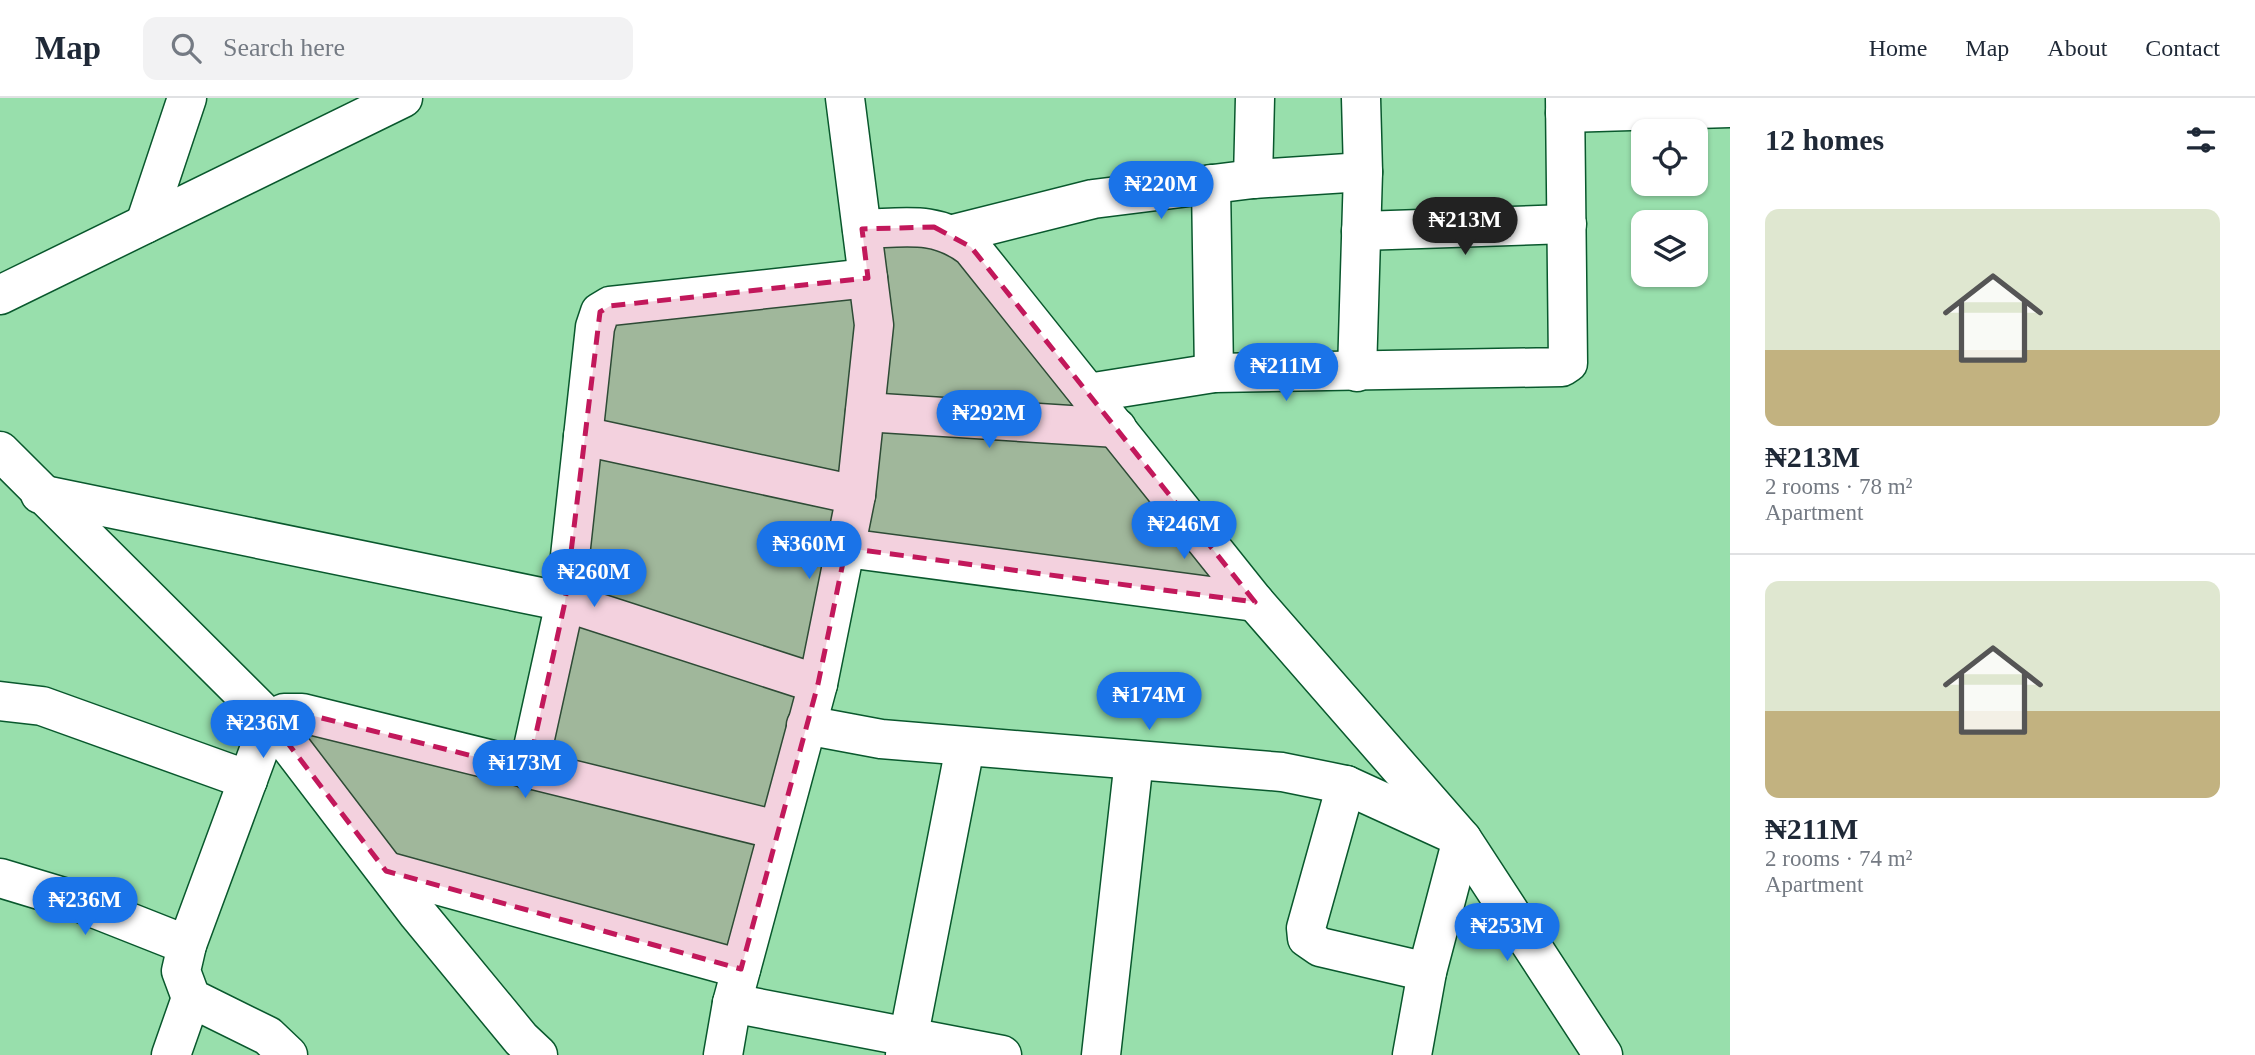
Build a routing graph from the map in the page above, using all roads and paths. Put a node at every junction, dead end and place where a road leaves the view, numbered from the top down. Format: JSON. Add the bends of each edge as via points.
{"nodes":[{"id":1,"x":187,"y":98,"type":"edge"},
{"id":2,"x":403,"y":98,"type":"edge"},
{"id":3,"x":845,"y":98,"type":"edge"},
{"id":4,"x":1255,"y":98,"type":"edge"},
{"id":5,"x":1361,"y":98,"type":"edge"},
{"id":6,"x":1565,"y":106,"type":"edge"},
{"id":7,"x":1730,"y":108,"type":"edge"},
{"id":8,"x":1363,"y":172,"type":"junction"},
{"id":9,"x":1252,"y":179,"type":"junction"},
{"id":10,"x":1211,"y":184,"type":"junction"},
{"id":11,"x":145,"y":224,"type":"junction"},
{"id":12,"x":1567,"y":224,"type":"junction"},
{"id":13,"x":862,"y":229,"type":"junction"},
{"id":14,"x":1361,"y":232,"type":"junction"},
{"id":15,"x":954,"y":234,"type":"junction"},
{"id":16,"x":869,"y":278,"type":"junction"},
{"id":17,"x":0,"y":295,"type":"edge"},
{"id":18,"x":1357,"y":372,"type":"junction"},
{"id":19,"x":1214,"y":373,"type":"junction"},
{"id":20,"x":1088,"y":393,"type":"junction"},
{"id":21,"x":865,"y":412,"type":"junction"},
{"id":22,"x":1117,"y":428,"type":"junction"},
{"id":23,"x":583,"y":436,"type":"junction"},
{"id":24,"x":0,"y":451,"type":"edge"},
{"id":25,"x":40,"y":494,"type":"junction"},
{"id":26,"x":856,"y":495,"type":"junction"},
{"id":27,"x":846,"y":548,"type":"junction"},
{"id":28,"x":565,"y":601,"type":"junction"},
{"id":29,"x":1255,"y":602,"type":"junction"},
{"id":30,"x":818,"y":684,"type":"junction"},
{"id":31,"x":0,"y":701,"type":"edge"},
{"id":32,"x":270,"y":720,"type":"junction"},
{"id":33,"x":806,"y":725,"type":"junction"},
{"id":34,"x":965,"y":747,"type":"junction"},
{"id":35,"x":1134,"y":760,"type":"junction"},
{"id":36,"x":528,"y":770,"type":"junction"},
{"id":37,"x":248,"y":780,"type":"junction"},
{"id":38,"x":1346,"y":785,"type":"junction"},
{"id":39,"x":777,"y":830,"type":"junction"},
{"id":40,"x":1462,"y":839,"type":"junction"},
{"id":41,"x":386,"y":871,"type":"junction"},
{"id":42,"x":0,"y":878,"type":"edge"},
{"id":43,"x":187,"y":945,"type":"junction"},
{"id":44,"x":1427,"y":972,"type":"junction"},
{"id":45,"x":737,"y":986,"type":"junction"},
{"id":46,"x":191,"y":998,"type":"junction"},
{"id":47,"x":907,"y":1046,"type":"edge"},
{"id":48,"x":273,"y":1049,"type":"edge"},
{"id":49,"x":171,"y":1055,"type":"edge"},
{"id":50,"x":538,"y":1055,"type":"edge"},
{"id":51,"x":723,"y":1055,"type":"edge"},
{"id":52,"x":1002,"y":1055,"type":"edge"},
{"id":53,"x":1101,"y":1055,"type":"edge"},
{"id":54,"x":1412,"y":1055,"type":"edge"},
{"id":55,"x":1602,"y":1055,"type":"edge"}],
"edges":[{"from":1,"to":11,"type":"street"},
{"from":2,"to":11,"type":"street"},
{"from":3,"to":13,"type":"street"},
{"from":4,"to":9,"type":"street"},
{"from":5,"to":8,"type":"street"},
{"from":6,"to":7,"type":"street"},
{"from":6,"to":12,"type":"street"},
{"from":8,"to":9,"type":"street"},
{"from":8,"to":14,"type":"street"},
{"from":9,"to":10,"type":"street"},
{"from":10,"to":15,"type":"street","via":[[1093,199]]},
{"from":10,"to":19,"type":"street"},
{"from":11,"to":17,"type":"street"},
{"from":12,"to":14,"type":"street"},
{"from":12,"to":18,"type":"street","via":[[1568,363],[1562,367]]},
{"from":13,"to":15,"type":"street","via":[[934,227]]},
{"from":13,"to":16,"type":"street"},
{"from":14,"to":18,"type":"street"},
{"from":15,"to":20,"type":"street","via":[[971,247]]},
{"from":16,"to":21,"type":"street","via":[[874,325]]},
{"from":16,"to":23,"type":"street","via":[[610,306],[600,312],[595,327]]},
{"from":18,"to":19,"type":"street"},
{"from":19,"to":20,"type":"street"},
{"from":20,"to":22,"type":"street"},
{"from":21,"to":22,"type":"street"},
{"from":21,"to":26,"type":"street"},
{"from":22,"to":29,"type":"street"},
{"from":23,"to":26,"type":"street"},
{"from":23,"to":28,"type":"street"},
{"from":24,"to":25,"type":"street"},
{"from":25,"to":28,"type":"street"},
{"from":25,"to":32,"type":"street"},
{"from":26,"to":27,"type":"street"},
{"from":27,"to":29,"type":"street"},
{"from":27,"to":30,"type":"street"},
{"from":28,"to":30,"type":"street"},
{"from":28,"to":36,"type":"street"},
{"from":29,"to":40,"type":"street"},
{"from":30,"to":33,"type":"street"},
{"from":31,"to":37,"type":"street","via":[[42,706]]},
{"from":32,"to":36,"type":"street","via":[[284,713],[302,713]]},
{"from":32,"to":37,"type":"street"},
{"from":32,"to":41,"type":"street"},
{"from":33,"to":34,"type":"street","via":[[881,739]]},
{"from":33,"to":39,"type":"street"},
{"from":34,"to":35,"type":"street"},
{"from":34,"to":47,"type":"street"},
{"from":35,"to":38,"type":"street","via":[[1282,772]]},
{"from":35,"to":53,"type":"street"},
{"from":36,"to":39,"type":"street"},
{"from":37,"to":43,"type":"street"},
{"from":38,"to":40,"type":"street"},
{"from":38,"to":44,"type":"street","via":[[1307,938],[1320,947]]},
{"from":39,"to":45,"type":"street"},
{"from":40,"to":44,"type":"street"},
{"from":40,"to":55,"type":"street"},
{"from":41,"to":45,"type":"street"},
{"from":41,"to":50,"type":"street"},
{"from":42,"to":43,"type":"street","via":[[74,900]]},
{"from":43,"to":46,"type":"street","via":[[181,971]]},
{"from":44,"to":54,"type":"street"},
{"from":45,"to":47,"type":"street"},
{"from":45,"to":51,"type":"street"},
{"from":46,"to":48,"type":"street"},
{"from":46,"to":49,"type":"street"},
{"from":47,"to":52,"type":"street"}]}
